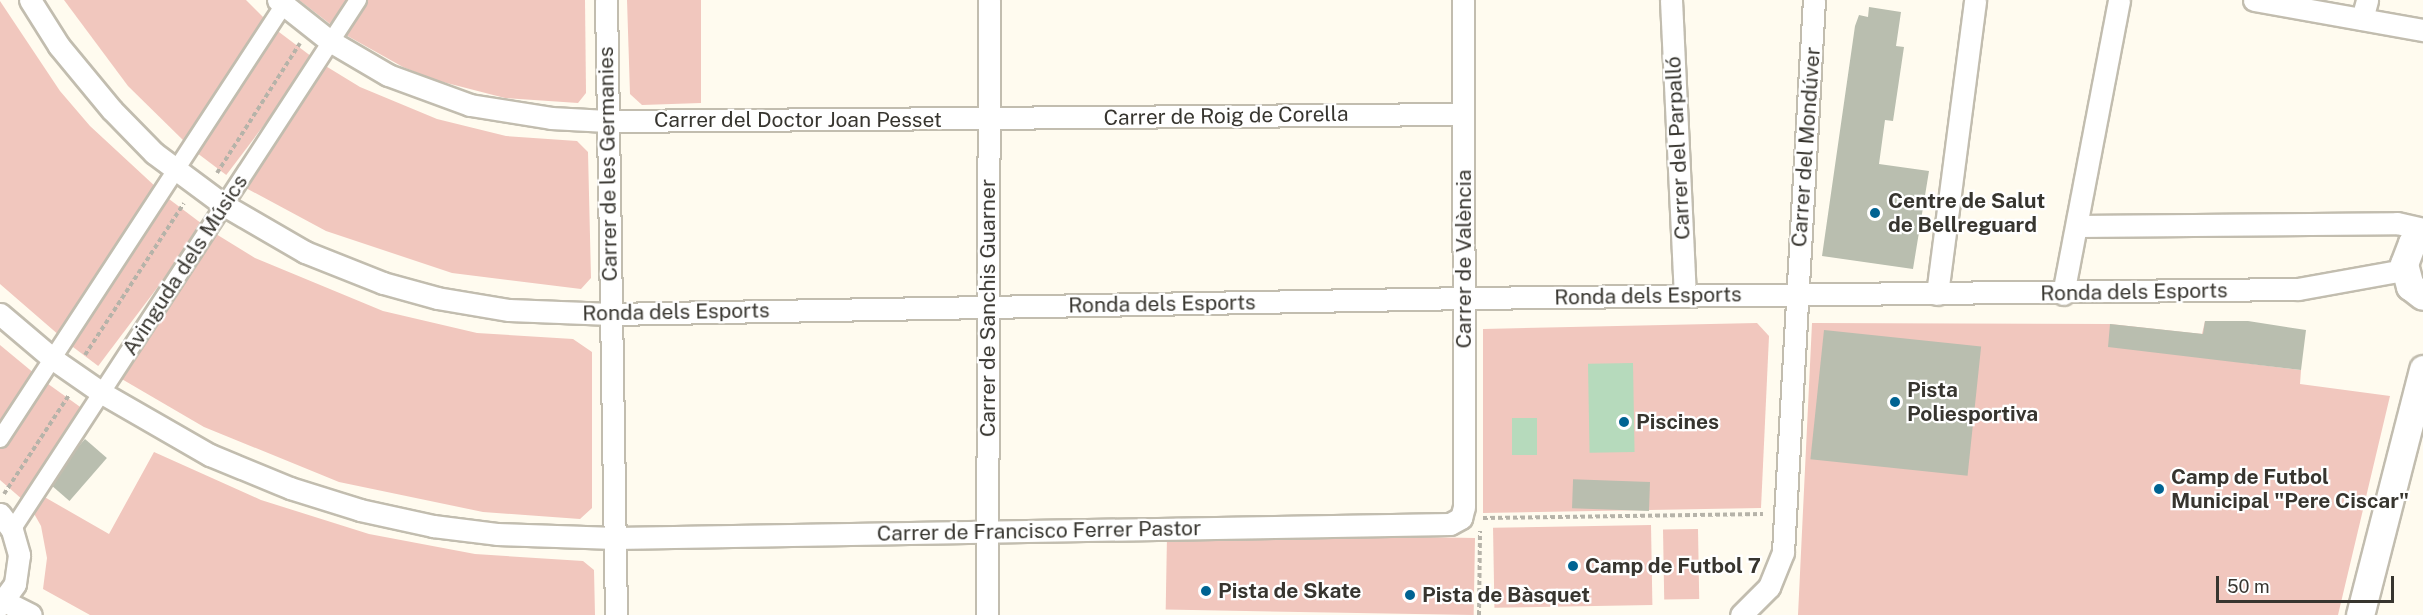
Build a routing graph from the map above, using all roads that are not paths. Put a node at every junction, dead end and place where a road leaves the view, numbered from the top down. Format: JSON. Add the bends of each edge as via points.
{"nodes":[{"id":1,"x":30,"y":0,"type":"edge"},
{"id":2,"x":358,"y":0,"type":"edge"},
{"id":3,"x":606,"y":0,"type":"edge"},
{"id":4,"x":989,"y":0,"type":"edge"},
{"id":5,"x":1462,"y":0,"type":"edge"},
{"id":6,"x":1671,"y":0,"type":"edge"},
{"id":7,"x":1814,"y":0,"type":"edge"},
{"id":8,"x":1975,"y":0,"type":"edge"},
{"id":9,"x":2120,"y":0,"type":"edge"},
{"id":10,"x":2254,"y":0,"type":"edge"},
{"id":11,"x":283,"y":2,"type":"edge"},
{"id":12,"x":2364,"y":9,"type":"edge"},
{"id":13,"x":2423,"y":30,"type":"edge"},
{"id":14,"x":330,"y":41,"type":"junction"},
{"id":15,"x":1463,"y":114,"type":"junction"},
{"id":16,"x":988,"y":119,"type":"junction"},
{"id":17,"x":607,"y":121,"type":"junction"},
{"id":18,"x":176,"y":170,"type":"junction"},
{"id":19,"x":224,"y":205,"type":"junction"},
{"id":20,"x":2077,"y":226,"type":"junction"},
{"id":21,"x":2423,"y":229,"type":"edge"},
{"id":22,"x":2423,"y":234,"type":"edge"},
{"id":23,"x":2404,"y":270,"type":"junction"},
{"id":24,"x":1797,"y":294,"type":"junction"},
{"id":25,"x":1938,"y":294,"type":"junction"},
{"id":26,"x":2063,"y":294,"type":"junction"},
{"id":27,"x":1686,"y":296,"type":"junction"},
{"id":28,"x":2423,"y":296,"type":"edge"},
{"id":29,"x":1465,"y":298,"type":"junction"},
{"id":30,"x":988,"y":307,"type":"junction"},
{"id":31,"x":0,"y":314,"type":"edge"},
{"id":32,"x":611,"y":314,"type":"junction"},
{"id":33,"x":53,"y":359,"type":"junction"},
{"id":34,"x":2423,"y":369,"type":"edge"},
{"id":35,"x":102,"y":393,"type":"junction"},
{"id":36,"x":0,"y":439,"type":"edge"},
{"id":37,"x":1471,"y":518,"type":"joint"},
{"id":38,"x":6,"y":522,"type":"edge"},
{"id":39,"x":987,"y":531,"type":"junction"},
{"id":40,"x":615,"y":538,"type":"junction"},
{"id":41,"x":2,"y":603,"type":"edge"},
{"id":42,"x":1747,"y":610,"type":"edge"},
{"id":43,"x":32,"y":615,"type":"edge"},
{"id":44,"x":616,"y":615,"type":"edge"},
{"id":45,"x":987,"y":615,"type":"edge"},
{"id":46,"x":2360,"y":615,"type":"edge"}],
"edges":[{"from":1,"to":18,"type":"street","name":"Ronda dels Esports","via":[[82,76]]},
{"from":2,"to":14,"type":"street","name":"Avinguda dels Músics"},
{"from":3,"to":17,"type":"street","name":"Carrer de les Germanies"},
{"from":4,"to":16,"type":"street","name":"Carrer de Sanchis Guarner"},
{"from":5,"to":15,"type":"street","name":"Carrer de València"},
{"from":6,"to":27,"type":"street","name":"Carrer del Parpalló"},
{"from":7,"to":24,"type":"street","name":"Carrer del Mondúver"},
{"from":8,"to":25,"type":"street"},
{"from":9,"to":20,"type":"street"},
{"from":10,"to":12,"type":"street"},
{"from":11,"to":14,"type":"street","name":"Carrer del Doctor Joan Pesset"},
{"from":11,"to":18,"type":"street"},
{"from":12,"to":13,"type":"street"},
{"from":14,"to":17,"type":"street","name":"Carrer del Doctor Joan Pesset","via":[[387,75],[470,105],[551,118]]},
{"from":14,"to":19,"type":"street","name":"Avinguda dels Músics"},
{"from":15,"to":16,"type":"street","name":"Carrer de Roig de Corella"},
{"from":15,"to":29,"type":"street","name":"Carrer de València"},
{"from":16,"to":17,"type":"street","name":"Carrer del Doctor Joan Pesset"},
{"from":16,"to":30,"type":"street","name":"Carrer de Sanchis Guarner"},
{"from":17,"to":32,"type":"street","name":"Carrer de les Germanies"},
{"from":18,"to":19,"type":"street","name":"Ronda dels Esports"},
{"from":18,"to":33,"type":"street"},
{"from":19,"to":32,"type":"street","name":"Ronda dels Esports","via":[[305,252],[382,283],[437,298],[508,310]]},
{"from":19,"to":35,"type":"street","name":"Avinguda dels Músics"},
{"from":20,"to":21,"type":"street","via":[[2397,223]]},
{"from":20,"to":26,"type":"street"},
{"from":22,"to":23,"type":"street","via":[[2406,252]]},
{"from":23,"to":26,"type":"street","name":"Ronda dels Esports","via":[[2298,289]]},
{"from":23,"to":28,"type":"street","via":[[2410,286]]},
{"from":24,"to":25,"type":"street","name":"Ronda dels Esports"},
{"from":24,"to":27,"type":"street","name":"Ronda dels Esports"},
{"from":24,"to":42,"type":"street","name":"Carrer del Mondúver","via":[[1786,513],[1778,569]]},
{"from":25,"to":26,"type":"street","name":"Ronda dels Esports"},
{"from":27,"to":29,"type":"street","name":"Ronda dels Esports"},
{"from":29,"to":30,"type":"street","name":"Ronda dels Esports"},
{"from":29,"to":37,"type":"street","name":"Carrer de València"},
{"from":30,"to":32,"type":"street","name":"Ronda dels Esports"},
{"from":30,"to":39,"type":"street","name":"Carrer de Sanchis Guarner"},
{"from":31,"to":33,"type":"street","name":"Carrer de Francisco Ferrer Pastor"},
{"from":32,"to":40,"type":"street","name":"Carrer de les Germanies"},
{"from":33,"to":35,"type":"street","name":"Carrer de Francisco Ferrer Pastor"},
{"from":33,"to":36,"type":"street"},
{"from":34,"to":46,"type":"street"},
{"from":35,"to":38,"type":"street","name":"Avinguda dels Músics"},
{"from":35,"to":40,"type":"street","name":"Carrer de Francisco Ferrer Pastor","via":[[210,455],[290,488],[360,510],[497,534]]},
{"from":37,"to":39,"type":"street","name":"Carrer de Francisco Ferrer Pastor","via":[[1431,525]]},
{"from":38,"to":41,"type":"street","via":[[19,555],[18,569]]},
{"from":39,"to":40,"type":"street","name":"Carrer de Francisco Ferrer Pastor"},
{"from":39,"to":45,"type":"street","name":"Carrer de Sanchis Guarner"},
{"from":40,"to":44,"type":"street","name":"Carrer de les Germanies"},
{"from":41,"to":43,"type":"street"}]}
